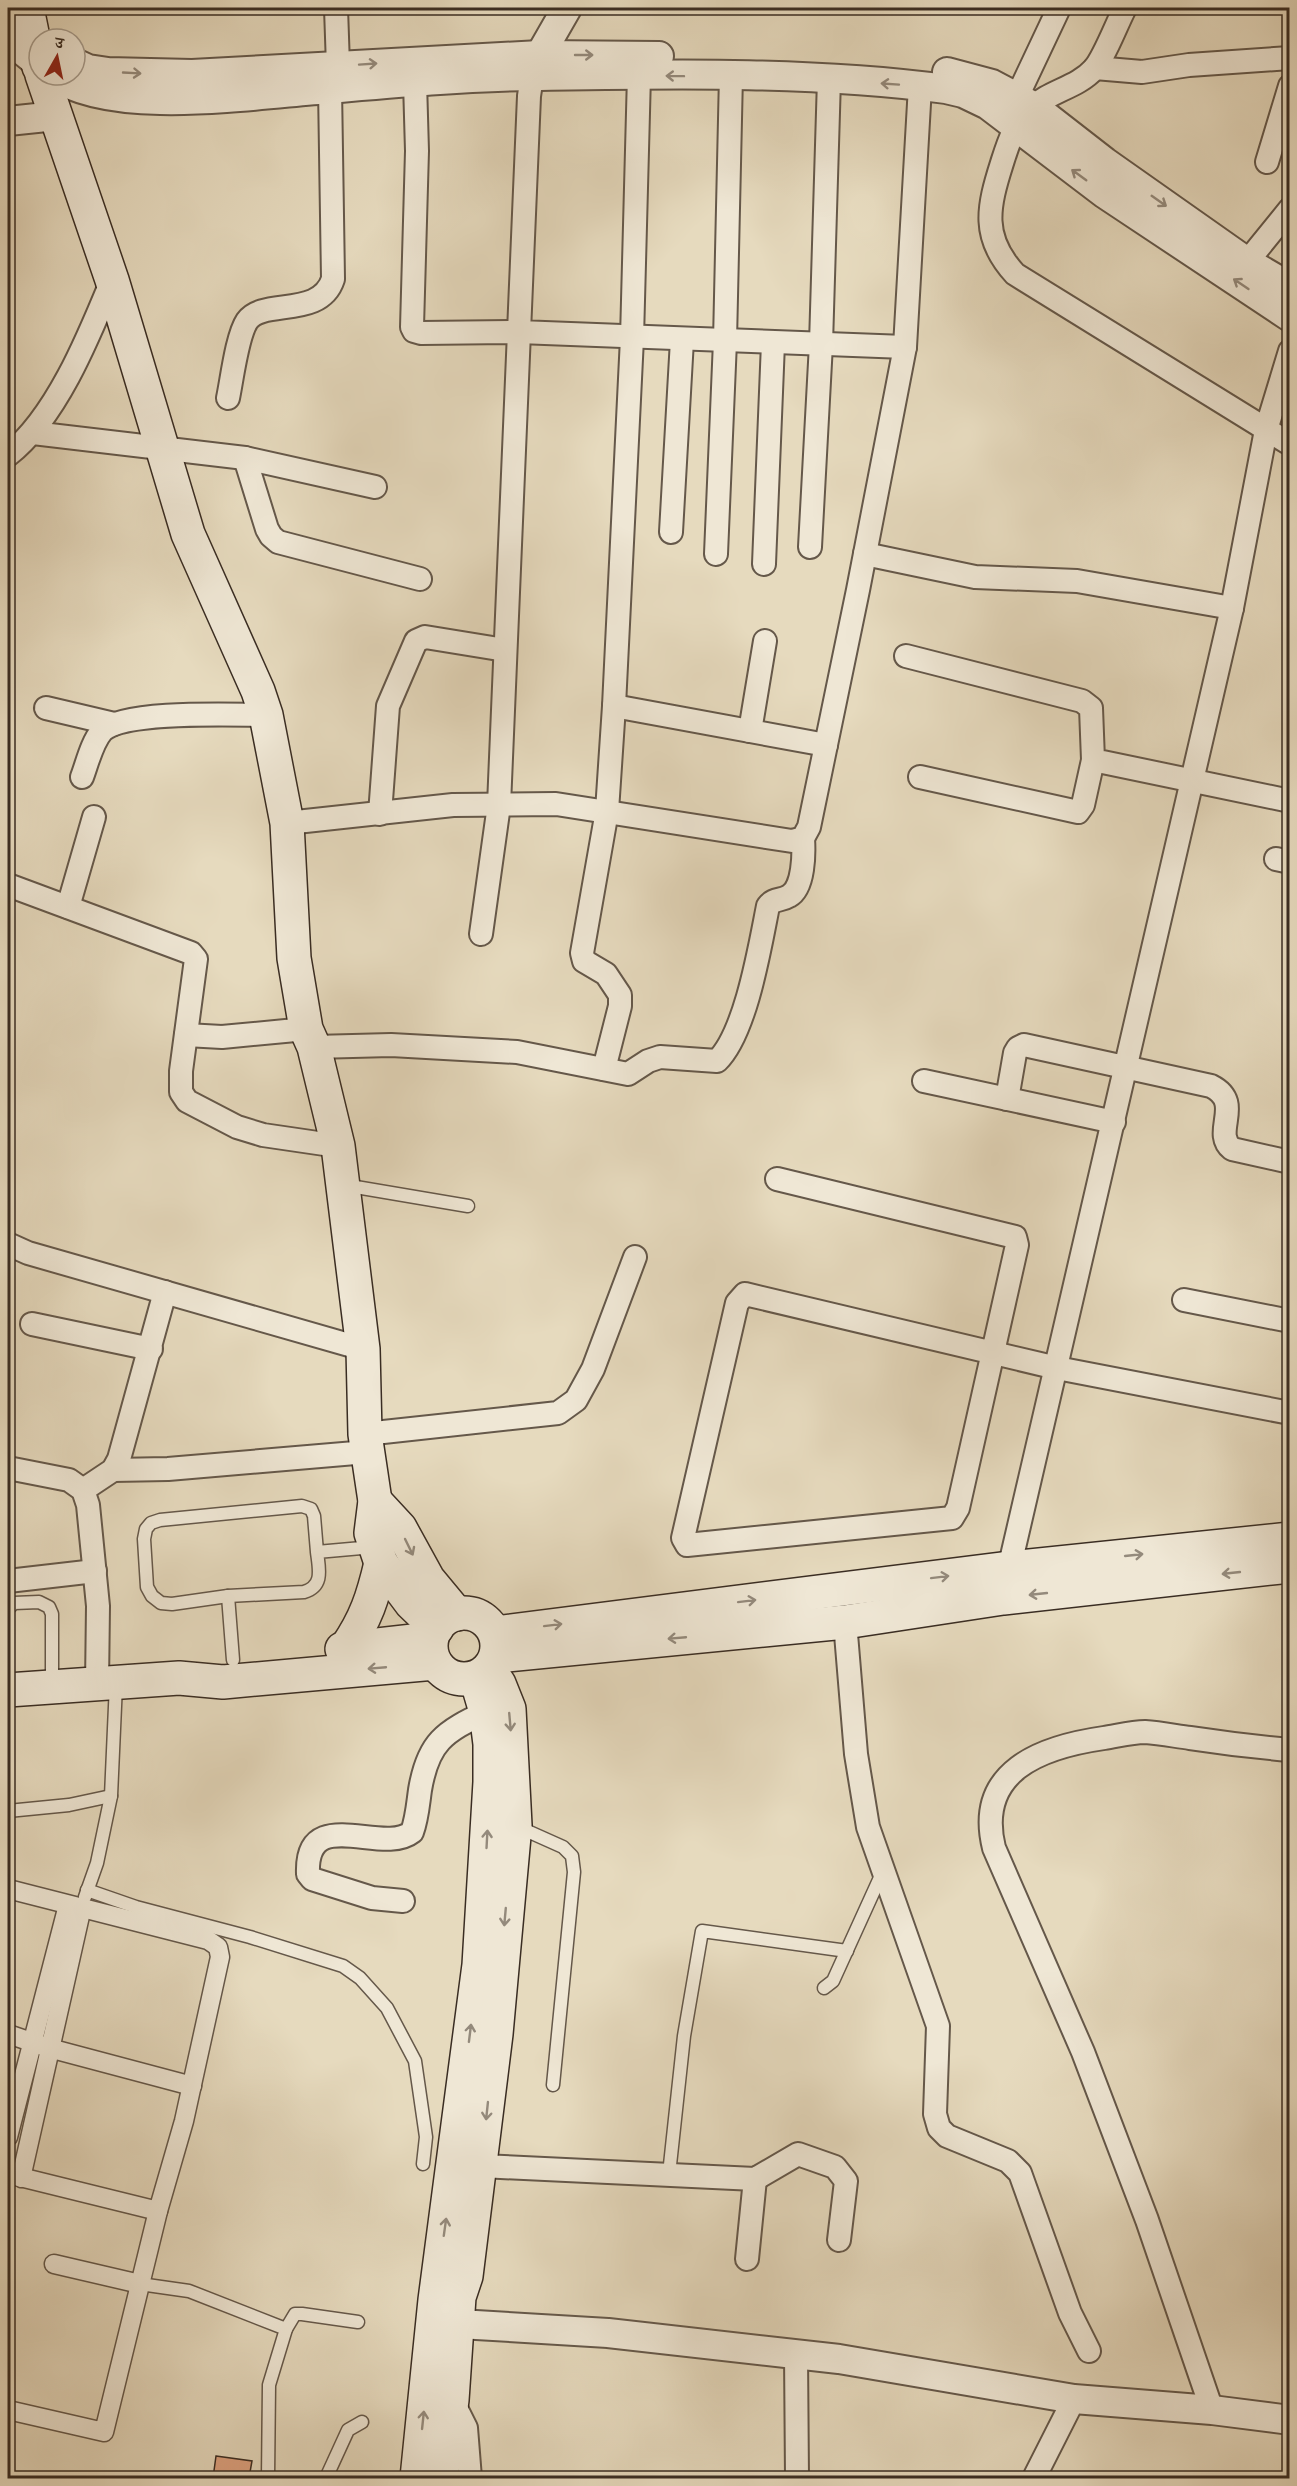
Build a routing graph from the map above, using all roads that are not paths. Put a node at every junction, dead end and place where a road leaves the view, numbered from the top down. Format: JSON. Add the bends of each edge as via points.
{"nodes":[{"id":1,"x":336,"y":8,"type":"edge"},
{"id":2,"x":567,"y":8,"type":"edge"},
{"id":3,"x":1059,"y":8,"type":"edge"},
{"id":4,"x":1125,"y":8,"type":"edge"},
{"id":5,"x":1290,"y":58,"type":"edge"},
{"id":6,"x":536,"y":65,"type":"junction"},
{"id":7,"x":1095,"y":68,"type":"junction"},
{"id":8,"x":87,"y":69,"type":"edge"},
{"id":9,"x":639,"y":75,"type":"junction"},
{"id":10,"x":731,"y":75,"type":"junction"},
{"id":11,"x":334,"y":77,"type":"junction"},
{"id":12,"x":829,"y":79,"type":"junction"},
{"id":13,"x":416,"y":82,"type":"junction"},
{"id":14,"x":920,"y":86,"type":"junction"},
{"id":15,"x":1290,"y":86,"type":"edge"},
{"id":16,"x":48,"y":87,"type":"edge"},
{"id":17,"x":75,"y":87,"type":"edge"},
{"id":18,"x":1025,"y":102,"type":"junction"},
{"id":19,"x":57,"y":116,"type":"junction"},
{"id":20,"x":8,"y":121,"type":"edge"},
{"id":21,"x":1014,"y":126,"type":"junction"},
{"id":22,"x":1267,"y":162,"type":"dead end"},
{"id":23,"x":1290,"y":209,"type":"edge"},
{"id":24,"x":1247,"y":262,"type":"junction"},
{"id":25,"x":111,"y":280,"type":"junction"},
{"id":26,"x":1290,"y":287,"type":"edge"},
{"id":27,"x":1290,"y":316,"type":"edge"},
{"id":28,"x":519,"y":332,"type":"junction"},
{"id":29,"x":632,"y":338,"type":"junction"},
{"id":30,"x":682,"y":340,"type":"junction"},
{"id":31,"x":725,"y":341,"type":"junction"},
{"id":32,"x":773,"y":343,"type":"junction"},
{"id":33,"x":821,"y":344,"type":"junction"},
{"id":34,"x":905,"y":347,"type":"junction"},
{"id":35,"x":1290,"y":351,"type":"edge"},
{"id":36,"x":228,"y":398,"type":"dead end"},
{"id":37,"x":1266,"y":430,"type":"junction"},
{"id":38,"x":33,"y":433,"type":"junction"},
{"id":39,"x":1290,"y":444,"type":"edge"},
{"id":40,"x":161,"y":447,"type":"junction"},
{"id":41,"x":8,"y":455,"type":"edge"},
{"id":42,"x":245,"y":458,"type":"junction"},
{"id":43,"x":375,"y":487,"type":"dead end"},
{"id":44,"x":671,"y":532,"type":"dead end"},
{"id":45,"x":810,"y":547,"type":"dead end"},
{"id":46,"x":716,"y":554,"type":"dead end"},
{"id":47,"x":865,"y":554,"type":"junction"},
{"id":48,"x":764,"y":564,"type":"dead end"},
{"id":49,"x":420,"y":579,"type":"dead end"},
{"id":50,"x":1232,"y":608,"type":"junction"},
{"id":51,"x":765,"y":641,"type":"dead end"},
{"id":52,"x":506,"y":650,"type":"junction"},
{"id":53,"x":906,"y":656,"type":"dead end"},
{"id":54,"x":614,"y":706,"type":"junction"},
{"id":55,"x":46,"y":708,"type":"dead end"},
{"id":56,"x":266,"y":715,"type":"junction"},
{"id":57,"x":114,"y":724,"type":"junction"},
{"id":58,"x":750,"y":731,"type":"junction"},
{"id":59,"x":826,"y":745,"type":"junction"},
{"id":60,"x":1093,"y":760,"type":"junction"},
{"id":61,"x":82,"y":777,"type":"dead end"},
{"id":62,"x":920,"y":777,"type":"dead end"},
{"id":63,"x":1192,"y":782,"type":"junction"},
{"id":64,"x":1290,"y":801,"type":"edge"},
{"id":65,"x":499,"y":805,"type":"junction"},
{"id":66,"x":606,"y":812,"type":"junction"},
{"id":67,"x":380,"y":814,"type":"junction"},
{"id":68,"x":94,"y":817,"type":"dead end"},
{"id":69,"x":287,"y":823,"type":"junction"},
{"id":70,"x":803,"y":838,"type":"junction"},
{"id":71,"x":8,"y":885,"type":"edge"},
{"id":72,"x":68,"y":907,"type":"junction"},
{"id":73,"x":481,"y":934,"type":"dead end"},
{"id":74,"x":186,"y":1035,"type":"junction"},
{"id":75,"x":310,"y":1038,"type":"junction"},
{"id":76,"x":1126,"y":1066,"type":"junction"},
{"id":77,"x":604,"y":1069,"type":"junction"},
{"id":78,"x":924,"y":1081,"type":"dead end"},
{"id":79,"x":1006,"y":1099,"type":"junction"},
{"id":80,"x":1114,"y":1122,"type":"junction"},
{"id":81,"x":339,"y":1146,"type":"junction"},
{"id":82,"x":1290,"y":1162,"type":"edge"},
{"id":83,"x":777,"y":1179,"type":"dead end"},
{"id":84,"x":343,"y":1185,"type":"junction"},
{"id":85,"x":468,"y":1206,"type":"dead end"},
{"id":86,"x":8,"y":1244,"type":"edge"},
{"id":87,"x":635,"y":1257,"type":"dead end"},
{"id":88,"x":165,"y":1292,"type":"junction"},
{"id":89,"x":1184,"y":1300,"type":"dead end"},
{"id":90,"x":1290,"y":1321,"type":"edge"},
{"id":91,"x":32,"y":1324,"type":"dead end"},
{"id":92,"x":151,"y":1348,"type":"junction"},
{"id":93,"x":363,"y":1349,"type":"junction"},
{"id":94,"x":992,"y":1353,"type":"junction"},
{"id":95,"x":1057,"y":1368,"type":"junction"},
{"id":96,"x":1290,"y":1413,"type":"edge"},
{"id":97,"x":366,"y":1443,"type":"junction"},
{"id":98,"x":8,"y":1468,"type":"edge"},
{"id":99,"x":113,"y":1470,"type":"junction"},
{"id":100,"x":83,"y":1490,"type":"junction"},
{"id":101,"x":375,"y":1501,"type":"junction"},
{"id":102,"x":1290,"y":1539,"type":"edge"},
{"id":103,"x":317,"y":1552,"type":"junction"},
{"id":104,"x":377,"y":1555,"type":"junction"},
{"id":105,"x":1290,"y":1566,"type":"edge"},
{"id":106,"x":95,"y":1571,"type":"junction"},
{"id":107,"x":8,"y":1581,"type":"edge"},
{"id":108,"x":1006,"y":1583,"type":"junction"},
{"id":109,"x":228,"y":1596,"type":"junction"},
{"id":110,"x":8,"y":1609,"type":"edge"},
{"id":111,"x":845,"y":1622,"type":"junction"},
{"id":112,"x":440,"y":1636,"type":"junction"},
{"id":113,"x":346,"y":1648,"type":"junction"},
{"id":114,"x":489,"y":1659,"type":"junction"},
{"id":115,"x":232,"y":1660,"type":"junction"},
{"id":116,"x":179,"y":1678,"type":"junction"},
{"id":117,"x":107,"y":1683,"type":"junction"},
{"id":118,"x":8,"y":1685,"type":"edge"},
{"id":119,"x":52,"y":1688,"type":"junction"},
{"id":120,"x":486,"y":1713,"type":"junction"},
{"id":121,"x":1290,"y":1750,"type":"edge"},
{"id":122,"x":111,"y":1797,"type":"junction"},
{"id":123,"x":8,"y":1811,"type":"edge"},
{"id":124,"x":515,"y":1825,"type":"junction"},
{"id":125,"x":884,"y":1870,"type":"junction"},
{"id":126,"x":8,"y":1889,"type":"edge"},
{"id":127,"x":79,"y":1901,"type":"junction"},
{"id":128,"x":403,"y":1901,"type":"dead end"},
{"id":129,"x":847,"y":1951,"type":"junction"},
{"id":130,"x":824,"y":1988,"type":"dead end"},
{"id":131,"x":8,"y":2034,"type":"edge"},
{"id":132,"x":41,"y":2045,"type":"junction"},
{"id":133,"x":553,"y":2085,"type":"dead end"},
{"id":134,"x":192,"y":2086,"type":"junction"},
{"id":135,"x":8,"y":2137,"type":"edge"},
{"id":136,"x":423,"y":2164,"type":"dead end"},
{"id":137,"x":481,"y":2166,"type":"junction"},
{"id":138,"x":669,"y":2174,"type":"junction"},
{"id":139,"x":14,"y":2176,"type":"edge"},
{"id":140,"x":755,"y":2179,"type":"junction"},
{"id":141,"x":158,"y":2211,"type":"junction"},
{"id":142,"x":839,"y":2240,"type":"dead end"},
{"id":143,"x":747,"y":2259,"type":"dead end"},
{"id":144,"x":54,"y":2264,"type":"dead end"},
{"id":145,"x":140,"y":2284,"type":"junction"},
{"id":146,"x":358,"y":2322,"type":"dead end"},
{"id":147,"x":446,"y":2322,"type":"junction"},
{"id":148,"x":286,"y":2329,"type":"junction"},
{"id":149,"x":1089,"y":2351,"type":"dead end"},
{"id":150,"x":796,"y":2354,"type":"junction"},
{"id":151,"x":1074,"y":2399,"type":"junction"},
{"id":152,"x":452,"y":2400,"type":"junction"},
{"id":153,"x":8,"y":2410,"type":"edge"},
{"id":154,"x":1212,"y":2410,"type":"junction"},
{"id":155,"x":1290,"y":2420,"type":"edge"},
{"id":156,"x":362,"y":2422,"type":"dead end"},
{"id":157,"x":268,"y":2478,"type":"edge"},
{"id":158,"x":326,"y":2478,"type":"edge"},
{"id":159,"x":417,"y":2478,"type":"edge"},
{"id":160,"x":441,"y":2478,"type":"edge"},
{"id":161,"x":470,"y":2478,"type":"edge"},
{"id":162,"x":797,"y":2478,"type":"edge"},
{"id":163,"x":1034,"y":2478,"type":"edge"}],
"edges":[{"from":1,"to":11,"type":"street"},
{"from":2,"to":6,"type":"street"},
{"from":3,"to":18,"type":"street"},
{"from":4,"to":7,"type":"street"},
{"from":5,"to":7,"type":"street","via":[[1142,72]]},
{"from":6,"to":9,"type":"street"},
{"from":11,"to":6,"type":"street","one_way":true},
{"from":6,"to":13,"type":"street"},
{"from":6,"to":18,"type":"street","one_way":true,"via":[[803,60],[920,66],[992,84]]},
{"from":6,"to":28,"type":"street"},
{"from":7,"to":18,"type":"street","via":[[1076,83]]},
{"from":8,"to":11,"type":"street","one_way":true,"via":[[149,74]]},
{"from":10,"to":9,"type":"street","one_way":true},
{"from":9,"to":29,"type":"street"},
{"from":10,"to":12,"type":"street"},
{"from":10,"to":31,"type":"street"},
{"from":11,"to":13,"type":"street"},
{"from":11,"to":17,"type":"street","via":[[205,100],[116,97]]},
{"from":11,"to":36,"type":"street","via":[[330,290],[313,302],[252,315],[245,323]]},
{"from":14,"to":12,"type":"street","one_way":true},
{"from":12,"to":33,"type":"street"},
{"from":13,"to":28,"type":"street","via":[[411,327],[421,333]]},
{"from":14,"to":21,"type":"street","via":[[963,93]]},
{"from":14,"to":34,"type":"street"},
{"from":15,"to":22,"type":"street"},
{"from":16,"to":19,"type":"main road"},
{"from":18,"to":21,"type":"street"},
{"from":18,"to":24,"type":"street","one_way":true},
{"from":19,"to":20,"type":"street"},
{"from":19,"to":25,"type":"main road"},
{"from":27,"to":21,"type":"street","one_way":true,"via":[[1105,194]]},
{"from":21,"to":37,"type":"street","via":[[989,210],[991,230],[1004,262],[1016,274]]},
{"from":23,"to":24,"type":"street"},
{"from":24,"to":26,"type":"street"},
{"from":25,"to":38,"type":"street","via":[[93,325]]},
{"from":25,"to":40,"type":"main road"},
{"from":28,"to":29,"type":"street"},
{"from":28,"to":52,"type":"street"},
{"from":29,"to":30,"type":"street"},
{"from":29,"to":54,"type":"street"},
{"from":30,"to":31,"type":"street"},
{"from":30,"to":44,"type":"street"},
{"from":31,"to":32,"type":"street"},
{"from":31,"to":46,"type":"street"},
{"from":32,"to":33,"type":"street"},
{"from":32,"to":48,"type":"street"},
{"from":33,"to":34,"type":"street"},
{"from":33,"to":45,"type":"street"},
{"from":34,"to":47,"type":"street"},
{"from":35,"to":37,"type":"street"},
{"from":37,"to":39,"type":"street"},
{"from":37,"to":50,"type":"street"},
{"from":38,"to":40,"type":"street"},
{"from":38,"to":41,"type":"street"},
{"from":40,"to":42,"type":"street"},
{"from":40,"to":56,"type":"main road","via":[[188,534]]},
{"from":42,"to":43,"type":"street"},
{"from":42,"to":49,"type":"street","via":[[267,529],[278,542]]},
{"from":47,"to":50,"type":"street","via":[[975,577],[1077,581]]},
{"from":47,"to":59,"type":"street"},
{"from":50,"to":63,"type":"street"},
{"from":51,"to":58,"type":"street"},
{"from":52,"to":65,"type":"street"},
{"from":52,"to":67,"type":"street","via":[[425,638],[416,641],[388,706]]},
{"from":53,"to":60,"type":"street","via":[[1082,701],[1092,713]]},
{"from":54,"to":58,"type":"street"},
{"from":54,"to":66,"type":"street"},
{"from":55,"to":57,"type":"street"},
{"from":56,"to":57,"type":"street","via":[[191,715]]},
{"from":56,"to":69,"type":"main road"},
{"from":57,"to":61,"type":"street","via":[[99,735]]},
{"from":58,"to":59,"type":"street"},
{"from":59,"to":70,"type":"street","via":[[809,828]]},
{"from":60,"to":62,"type":"street","via":[[1078,812]]},
{"from":60,"to":63,"type":"street"},
{"from":63,"to":64,"type":"street"},
{"from":63,"to":76,"type":"street"},
{"from":65,"to":66,"type":"street","via":[[556,804]]},
{"from":65,"to":67,"type":"street","via":[[453,805]]},
{"from":65,"to":73,"type":"street"},
{"from":66,"to":70,"type":"street","via":[[792,841]]},
{"from":66,"to":77,"type":"street","via":[[582,953],[584,961],[606,974],[620,995]]},
{"from":67,"to":69,"type":"street"},
{"from":68,"to":72,"type":"street"},
{"from":69,"to":75,"type":"main road","via":[[294,958]]},
{"from":70,"to":77,"type":"street","via":[[804,860],[796,888],[790,896],[768,906],[743,1011],[723,1055],[709,1062],[660,1057],[628,1074]]},
{"from":71,"to":72,"type":"street"},
{"from":72,"to":74,"type":"street","via":[[191,953],[196,959]]},
{"from":74,"to":75,"type":"street"},
{"from":74,"to":81,"type":"street","via":[[181,1092],[187,1101],[237,1127],[263,1135]]},
{"from":75,"to":77,"type":"street","via":[[517,1052]]},
{"from":75,"to":81,"type":"main road"},
{"from":76,"to":79,"type":"street","via":[[1024,1045],[1015,1053]]},
{"from":76,"to":80,"type":"street"},
{"from":76,"to":82,"type":"street","via":[[1222,1092],[1227,1100],[1227,1145]]},
{"from":78,"to":79,"type":"street"},
{"from":79,"to":80,"type":"street"},
{"from":80,"to":95,"type":"street"},
{"from":81,"to":84,"type":"main road"},
{"from":83,"to":94,"type":"street","via":[[1015,1237],[1017,1245]]},
{"from":84,"to":85,"type":"lane"},
{"from":84,"to":93,"type":"main road"},
{"from":86,"to":88,"type":"street"},
{"from":87,"to":97,"type":"street","via":[[593,1370],[576,1401],[558,1413]]},
{"from":88,"to":92,"type":"street"},
{"from":88,"to":93,"type":"street"},
{"from":89,"to":90,"type":"street"},
{"from":91,"to":92,"type":"street"},
{"from":92,"to":99,"type":"street"},
{"from":93,"to":97,"type":"main road"},
{"from":94,"to":94,"type":"street","via":[[958,1508],[952,1518],[687,1545],[683,1538],[737,1303],[745,1294]]},
{"from":94,"to":95,"type":"street"},
{"from":95,"to":96,"type":"street"},
{"from":95,"to":108,"type":"street"},
{"from":97,"to":99,"type":"street","via":[[168,1469]]},
{"from":97,"to":101,"type":"main road"},
{"from":98,"to":100,"type":"street","via":[[69,1480]]},
{"from":99,"to":100,"type":"street"},
{"from":100,"to":106,"type":"street"},
{"from":101,"to":104,"type":"main road","via":[[371,1533]]},
{"from":101,"to":112,"type":"main road","one_way":true,"via":[[400,1528],[428,1579]]},
{"from":108,"to":102,"type":"main road","one_way":true},
{"from":103,"to":104,"type":"lane"},
{"from":103,"to":109,"type":"lane","via":[[320,1574],[313,1590]]},
{"from":103,"to":109,"type":"lane","via":[[314,1516],[311,1509],[302,1506],[151,1523],[144,1539],[147,1587],[152,1596],[161,1603],[172,1604]]},
{"from":104,"to":112,"type":"main road"},
{"from":104,"to":113,"type":"main road","via":[[373,1596],[366,1616]]},
{"from":105,"to":108,"type":"main road","one_way":true},
{"from":106,"to":107,"type":"street"},
{"from":106,"to":117,"type":"street"},
{"from":108,"to":111,"type":"main road"},
{"from":114,"to":108,"type":"main road","one_way":true},
{"from":109,"to":115,"type":"lane"},
{"from":110,"to":119,"type":"lane","via":[[14,1603],[39,1602],[49,1607]]},
{"from":111,"to":114,"type":"main road","one_way":true},
{"from":111,"to":125,"type":"street","via":[[861,1791],[868,1827]]},
{"from":112,"to":113,"type":"main road"},
{"from":112,"to":114,"type":"main road","via":[[442,1672],[453,1678],[464,1680]]},
{"from":112,"to":114,"type":"main road","via":[[469,1613],[480,1617],[489,1623]]},
{"from":112,"to":116,"type":"main road","one_way":true,"via":[[223,1682]]},
{"from":113,"to":115,"type":"main road"},
{"from":114,"to":120,"type":"main road"},
{"from":114,"to":124,"type":"main road","one_way":true,"via":[[509,1709]]},
{"from":115,"to":116,"type":"main road"},
{"from":116,"to":117,"type":"main road"},
{"from":117,"to":119,"type":"main road"},
{"from":117,"to":122,"type":"lane"},
{"from":118,"to":119,"type":"main road"},
{"from":120,"to":128,"type":"street","via":[[457,1726],[425,1763],[412,1832],[399,1839],[332,1836],[321,1839],[314,1847],[308,1866],[312,1879],[372,1898]]},
{"from":147,"to":120,"type":"main road","one_way":true,"via":[[479,1965],[490,1782]]},
{"from":121,"to":154,"type":"street","via":[[1143,1732],[1077,1742],[1037,1755],[1010,1774],[995,1796],[989,1815],[994,1848],[1083,2052],[1147,2220]]},
{"from":122,"to":123,"type":"lane"},
{"from":122,"to":127,"type":"lane","via":[[97,1863]]},
{"from":124,"to":133,"type":"lane","via":[[563,1847],[572,1856],[574,1872]]},
{"from":124,"to":137,"type":"main road","one_way":true},
{"from":125,"to":129,"type":"lane"},
{"from":125,"to":149,"type":"street","via":[[938,2026],[939,2128],[947,2136],[1008,2161],[1020,2173],[1070,2313]]},
{"from":126,"to":127,"type":"street"},
{"from":127,"to":132,"type":"street"},
{"from":127,"to":134,"type":"street","via":[[208,1940],[218,1947],[220,1957]]},
{"from":127,"to":136,"type":"lane","via":[[136,1907],[250,1937],[343,1966],[360,1978],[387,2008],[415,2061],[426,2137]]},
{"from":129,"to":130,"type":"lane","via":[[833,1981]]},
{"from":129,"to":138,"type":"lane","via":[[702,1931],[684,2036]]},
{"from":131,"to":132,"type":"street"},
{"from":132,"to":134,"type":"street"},
{"from":132,"to":135,"type":"street"},
{"from":132,"to":139,"type":"street"},
{"from":134,"to":141,"type":"street"},
{"from":137,"to":138,"type":"street"},
{"from":137,"to":147,"type":"main road","via":[[466,2276]]},
{"from":138,"to":140,"type":"street"},
{"from":139,"to":141,"type":"street"},
{"from":140,"to":142,"type":"street","via":[[798,2154],[835,2167],[846,2181]]},
{"from":140,"to":143,"type":"street"},
{"from":141,"to":145,"type":"street"},
{"from":144,"to":145,"type":"street"},
{"from":145,"to":148,"type":"lane","via":[[189,2291]]},
{"from":145,"to":153,"type":"street","via":[[104,2432]]},
{"from":146,"to":148,"type":"lane","via":[[295,2314]]},
{"from":147,"to":150,"type":"street","via":[[608,2333]]},
{"from":147,"to":152,"type":"main road"},
{"from":159,"to":147,"type":"main road","one_way":true},
{"from":148,"to":157,"type":"lane","via":[[268,2385]]},
{"from":150,"to":151,"type":"street"},
{"from":150,"to":162,"type":"street"},
{"from":151,"to":154,"type":"street"},
{"from":151,"to":163,"type":"street"},
{"from":152,"to":160,"type":"main road"},
{"from":152,"to":161,"type":"street","via":[[466,2428]]},
{"from":154,"to":155,"type":"street"},
{"from":156,"to":158,"type":"lane","via":[[348,2430]]}]}
